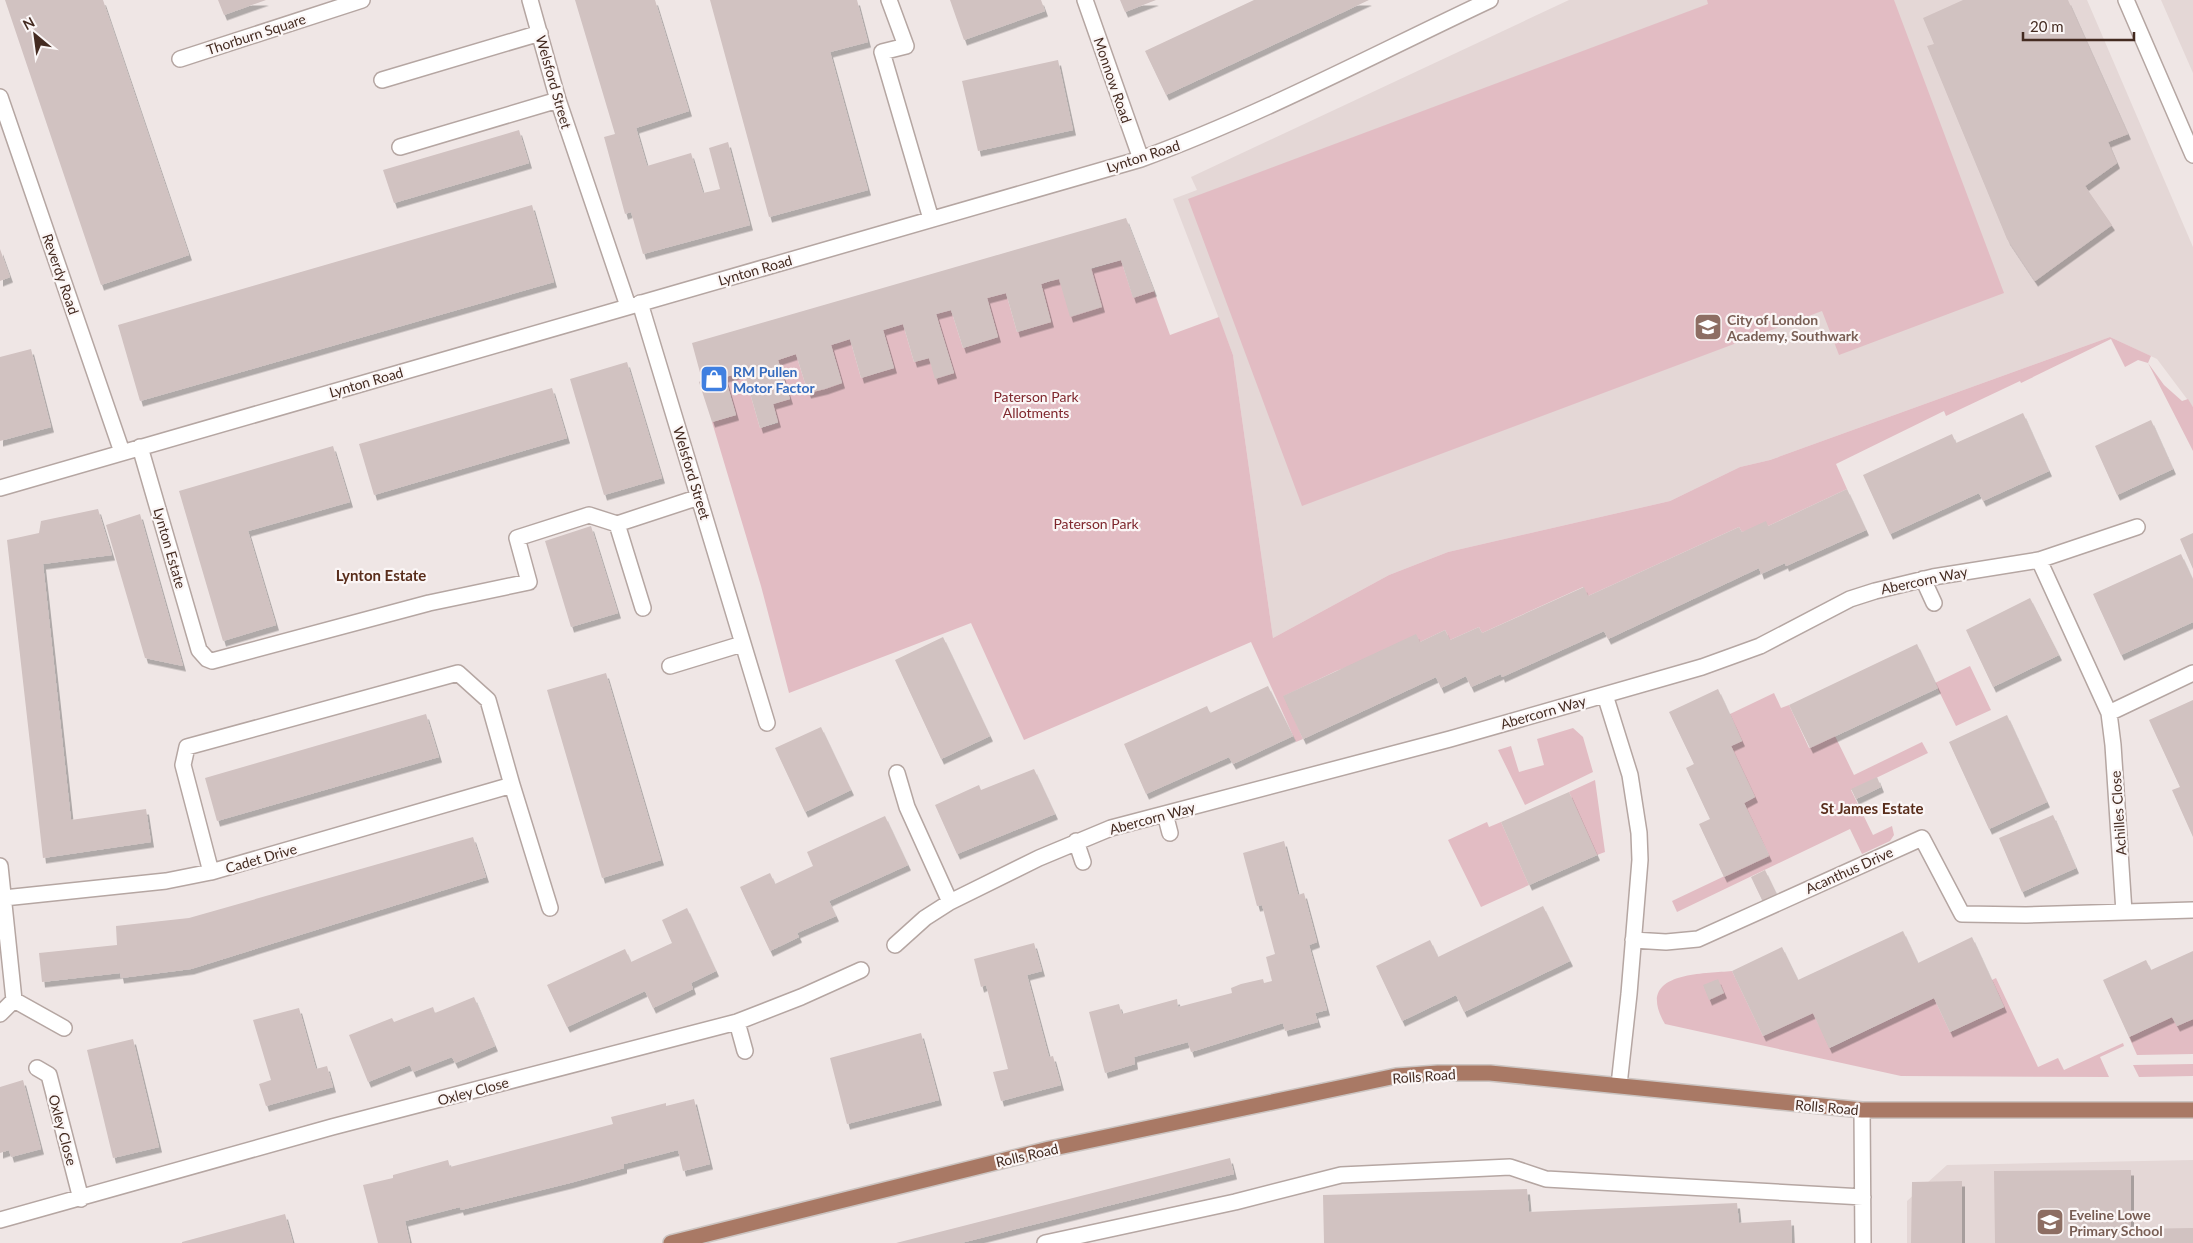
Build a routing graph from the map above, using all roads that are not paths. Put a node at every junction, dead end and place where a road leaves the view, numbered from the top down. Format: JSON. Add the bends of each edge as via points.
{"nodes":[{"id":1,"x":362,"y":0,"type":"edge"},
{"id":2,"x":530,"y":0,"type":"edge"},
{"id":3,"x":889,"y":0,"type":"edge"},
{"id":4,"x":1085,"y":0,"type":"edge"},
{"id":5,"x":1490,"y":0,"type":"edge"},
{"id":6,"x":2126,"y":0,"type":"edge"},
{"id":7,"x":540,"y":33,"type":"junction"},
{"id":8,"x":180,"y":59,"type":"dead end"},
{"id":9,"x":382,"y":80,"type":"dead end"},
{"id":10,"x":0,"y":97,"type":"edge"},
{"id":11,"x":558,"y":100,"type":"junction"},
{"id":12,"x":400,"y":147,"type":"dead end"},
{"id":13,"x":2193,"y":155,"type":"edge"},
{"id":14,"x":1141,"y":159,"type":"junction"},
{"id":15,"x":931,"y":219,"type":"junction"},
{"id":16,"x":634,"y":304,"type":"junction"},
{"id":17,"x":140,"y":447,"type":"junction"},
{"id":18,"x":122,"y":452,"type":"junction"},
{"id":19,"x":0,"y":488,"type":"edge"},
{"id":20,"x":699,"y":497,"type":"junction"},
{"id":21,"x":618,"y":524,"type":"junction"},
{"id":22,"x":2137,"y":527,"type":"dead end"},
{"id":23,"x":2038,"y":560,"type":"junction"},
{"id":24,"x":1923,"y":579,"type":"junction"},
{"id":25,"x":1934,"y":603,"type":"dead end"},
{"id":26,"x":643,"y":608,"type":"dead end"},
{"id":27,"x":742,"y":644,"type":"junction"},
{"id":28,"x":670,"y":666,"type":"dead end"},
{"id":29,"x":2193,"y":674,"type":"edge"},
{"id":30,"x":1605,"y":694,"type":"junction"},
{"id":31,"x":2109,"y":713,"type":"junction"},
{"id":32,"x":767,"y":723,"type":"dead end"},
{"id":33,"x":897,"y":773,"type":"dead end"},
{"id":34,"x":512,"y":785,"type":"junction"},
{"id":35,"x":1165,"y":814,"type":"junction"},
{"id":36,"x":1170,"y":834,"type":"dead end"},
{"id":37,"x":1076,"y":841,"type":"junction"},
{"id":38,"x":1083,"y":862,"type":"dead end"},
{"id":39,"x":0,"y":866,"type":"edge"},
{"id":40,"x":211,"y":872,"type":"junction"},
{"id":41,"x":4,"y":898,"type":"junction"},
{"id":42,"x":950,"y":902,"type":"junction"},
{"id":43,"x":550,"y":908,"type":"dead end"},
{"id":44,"x":2193,"y":910,"type":"edge"},
{"id":45,"x":2124,"y":912,"type":"junction"},
{"id":46,"x":1634,"y":940,"type":"junction"},
{"id":47,"x":895,"y":945,"type":"dead end"},
{"id":48,"x":861,"y":970,"type":"dead end"},
{"id":49,"x":14,"y":1000,"type":"junction"},
{"id":50,"x":0,"y":1014,"type":"edge"},
{"id":51,"x":737,"y":1022,"type":"junction"},
{"id":52,"x":64,"y":1028,"type":"dead end"},
{"id":53,"x":745,"y":1051,"type":"dead end"},
{"id":54,"x":37,"y":1068,"type":"dead end"},
{"id":55,"x":1619,"y":1085,"type":"junction"},
{"id":56,"x":1862,"y":1110,"type":"junction"},
{"id":57,"x":2193,"y":1110,"type":"edge"},
{"id":58,"x":1863,"y":1197,"type":"junction"},
{"id":59,"x":81,"y":1199,"type":"junction"},
{"id":60,"x":0,"y":1220,"type":"edge"},
{"id":61,"x":671,"y":1243,"type":"edge"},
{"id":62,"x":1045,"y":1243,"type":"edge"},
{"id":63,"x":1863,"y":1243,"type":"edge"}],
"edges":[{"from":1,"to":8,"type":"street","name":"Thorburn Square"},
{"from":2,"to":7,"type":"street","name":"Welsford Street"},
{"from":3,"to":15,"type":"street","via":[[906,46],[882,52]]},
{"from":4,"to":14,"type":"street","name":"Monnow Road"},
{"from":5,"to":14,"type":"street","name":"Lynton Road","via":[[1294,93]]},
{"from":6,"to":13,"type":"street"},
{"from":7,"to":9,"type":"street"},
{"from":7,"to":11,"type":"street","name":"Welsford Street"},
{"from":10,"to":18,"type":"street","name":"Reverdy Road"},
{"from":11,"to":12,"type":"street"},
{"from":11,"to":16,"type":"street","name":"Welsford Street"},
{"from":14,"to":15,"type":"street","name":"Lynton Road"},
{"from":15,"to":16,"type":"street","name":"Lynton Road"},
{"from":16,"to":17,"type":"street","name":"Lynton Road"},
{"from":16,"to":20,"type":"street","name":"Welsford Street"},
{"from":17,"to":18,"type":"street","name":"Lynton Road"},
{"from":17,"to":21,"type":"street","name":"Lynton Estate","via":[[199,650],[207,659],[219,660],[429,603],[530,582],[517,538],[589,515]]},
{"from":18,"to":19,"type":"street","name":"Lynton Road"},
{"from":20,"to":21,"type":"street"},
{"from":20,"to":27,"type":"street","name":"Welsford Street"},
{"from":21,"to":26,"type":"street"},
{"from":22,"to":23,"type":"street","name":"Abercorn Way"},
{"from":23,"to":24,"type":"street","name":"Abercorn Way"},
{"from":23,"to":31,"type":"street","name":"Achilles Close"},
{"from":24,"to":25,"type":"street"},
{"from":24,"to":30,"type":"street","name":"Abercorn Way","via":[[1850,599],[1734,657]]},
{"from":27,"to":28,"type":"street"},
{"from":27,"to":32,"type":"street","name":"Welsford Street"},
{"from":29,"to":31,"type":"street"},
{"from":30,"to":35,"type":"street","name":"Abercorn Way","via":[[1450,739]]},
{"from":30,"to":46,"type":"street","via":[[1630,775],[1638,825],[1640,860]]},
{"from":31,"to":45,"type":"street","name":"Achilles Close"},
{"from":33,"to":42,"type":"street","via":[[907,807]]},
{"from":34,"to":40,"type":"street","name":"Cadet Drive"},
{"from":34,"to":40,"type":"street","via":[[488,700],[458,673],[187,747],[183,765]]},
{"from":34,"to":43,"type":"street"},
{"from":35,"to":36,"type":"street"},
{"from":35,"to":37,"type":"street","name":"Abercorn Way"},
{"from":37,"to":38,"type":"street"},
{"from":37,"to":42,"type":"street","name":"Abercorn Way"},
{"from":39,"to":41,"type":"street"},
{"from":40,"to":41,"type":"street","name":"Cadet Drive","via":[[166,881]]},
{"from":41,"to":49,"type":"street"},
{"from":42,"to":47,"type":"street","name":"Abercorn Way","via":[[925,918]]},
{"from":44,"to":45,"type":"street"},
{"from":45,"to":46,"type":"street","name":"Acanthus Drive","via":[[1962,914],[1922,838],[1698,939]]},
{"from":46,"to":55,"type":"street"},
{"from":48,"to":51,"type":"street","name":"Oxley Close"},
{"from":49,"to":50,"type":"street"},
{"from":49,"to":52,"type":"street"},
{"from":51,"to":53,"type":"street"},
{"from":51,"to":59,"type":"street","name":"Oxley Close","via":[[319,1131]]},
{"from":54,"to":59,"type":"street","name":"Oxley Close","via":[[49,1075]]},
{"from":55,"to":56,"type":"main road","name":"Rolls Road"},
{"from":55,"to":61,"type":"main road","name":"Rolls Road","via":[[1490,1073],[1396,1076],[1039,1152]]},
{"from":56,"to":57,"type":"main road","name":"Rolls Road"},
{"from":56,"to":58,"type":"street"},
{"from":58,"to":62,"type":"street","via":[[1546,1179],[1510,1167],[1341,1176]]},
{"from":58,"to":63,"type":"street"},
{"from":59,"to":60,"type":"street","name":"Oxley Close"}]}
